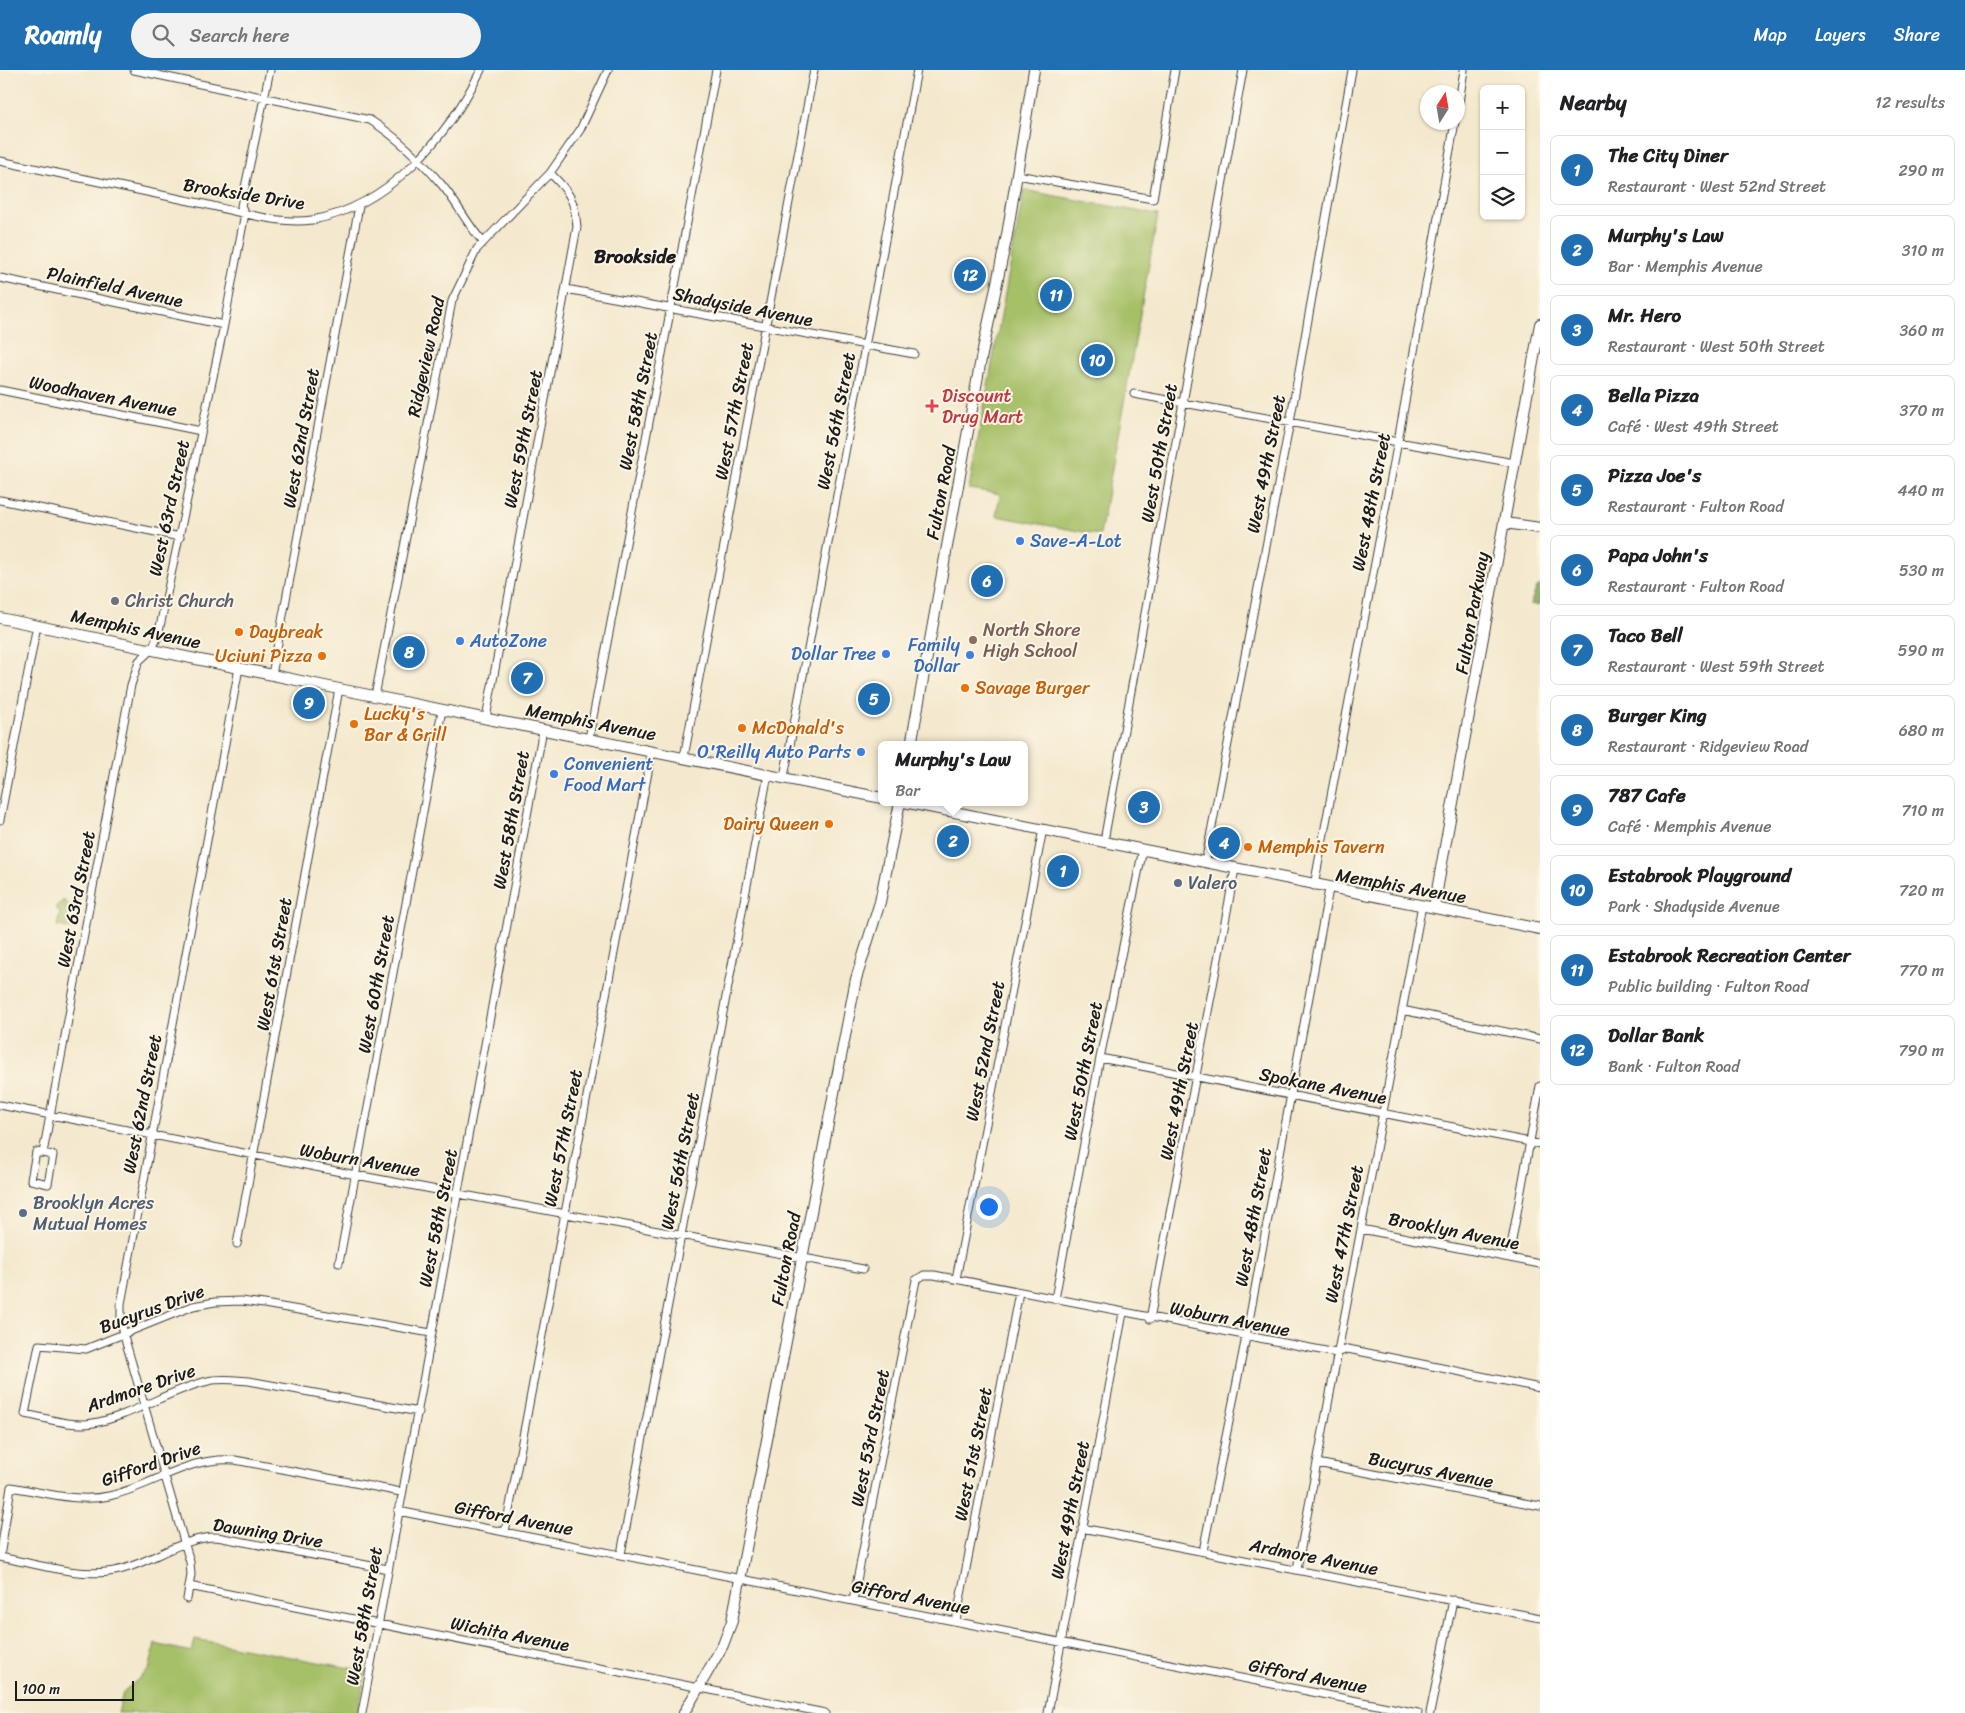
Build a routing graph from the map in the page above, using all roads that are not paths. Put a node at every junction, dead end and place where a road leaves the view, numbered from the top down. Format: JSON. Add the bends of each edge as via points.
{"nodes":[{"id":1,"x":134,"y":70,"type":"edge"},
{"id":2,"x":270,"y":70,"type":"edge"},
{"id":3,"x":482,"y":70,"type":"edge"},
{"id":4,"x":608,"y":70,"type":"edge"},
{"id":5,"x":716,"y":70,"type":"edge"},
{"id":6,"x":814,"y":70,"type":"edge"},
{"id":7,"x":917,"y":70,"type":"edge"},
{"id":8,"x":1034,"y":70,"type":"edge"},
{"id":9,"x":1176,"y":70,"type":"edge"},
{"id":10,"x":1243,"y":70,"type":"edge"},
{"id":11,"x":1352,"y":70,"type":"edge"},
{"id":12,"x":1464,"y":70,"type":"edge"},
{"id":13,"x":1462,"y":85,"type":"edge"},
{"id":14,"x":264,"y":96,"type":"junction"},
{"id":15,"x":1454,"y":130,"type":"edge"},
{"id":16,"x":418,"y":159,"type":"junction"},
{"id":17,"x":0,"y":161,"type":"edge"},
{"id":18,"x":550,"y":174,"type":"junction"},
{"id":19,"x":1017,"y":175,"type":"junction"},
{"id":20,"x":359,"y":206,"type":"junction"},
{"id":21,"x":244,"y":213,"type":"junction"},
{"id":22,"x":483,"y":242,"type":"junction"},
{"id":23,"x":0,"y":278,"type":"edge"},
{"id":24,"x":566,"y":289,"type":"junction"},
{"id":25,"x":671,"y":309,"type":"junction"},
{"id":26,"x":1540,"y":324,"type":"edge"},
{"id":27,"x":224,"y":325,"type":"junction"},
{"id":28,"x":765,"y":327,"type":"junction"},
{"id":29,"x":866,"y":346,"type":"junction"},
{"id":30,"x":914,"y":354,"type":"dead end"},
{"id":31,"x":0,"y":390,"type":"edge"},
{"id":32,"x":1134,"y":394,"type":"dead end"},
{"id":33,"x":1183,"y":403,"type":"junction"},
{"id":34,"x":1290,"y":422,"type":"junction"},
{"id":35,"x":200,"y":430,"type":"junction"},
{"id":36,"x":1398,"y":441,"type":"junction"},
{"id":37,"x":1514,"y":464,"type":"junction"},
{"id":38,"x":0,"y":500,"type":"edge"},
{"id":39,"x":1505,"y":523,"type":"junction"},
{"id":40,"x":1540,"y":528,"type":"edge"},
{"id":41,"x":180,"y":537,"type":"junction"},
{"id":42,"x":0,"y":618,"type":"edge"},
{"id":43,"x":37,"y":625,"type":"junction"},
{"id":44,"x":152,"y":649,"type":"junction"},
{"id":45,"x":239,"y":668,"type":"junction"},
{"id":46,"x":272,"y":675,"type":"junction"},
{"id":47,"x":339,"y":689,"type":"junction"},
{"id":48,"x":376,"y":696,"type":"junction"},
{"id":49,"x":442,"y":710,"type":"junction"},
{"id":50,"x":486,"y":718,"type":"junction"},
{"id":51,"x":543,"y":729,"type":"junction"},
{"id":52,"x":590,"y":738,"type":"junction"},
{"id":53,"x":911,"y":741,"type":"edge"},
{"id":54,"x":652,"y":751,"type":"junction"},
{"id":55,"x":684,"y":758,"type":"junction"},
{"id":56,"x":768,"y":774,"type":"junction"},
{"id":57,"x":784,"y":777,"type":"junction"},
{"id":58,"x":878,"y":797,"type":"edge"},
{"id":59,"x":899,"y":806,"type":"edge"},
{"id":60,"x":925,"y":806,"type":"edge"},
{"id":61,"x":0,"y":820,"type":"edge"},
{"id":62,"x":1043,"y":829,"type":"junction"},
{"id":63,"x":1104,"y":841,"type":"junction"},
{"id":64,"x":1143,"y":849,"type":"junction"},
{"id":65,"x":1205,"y":863,"type":"junction"},
{"id":66,"x":1235,"y":869,"type":"junction"},
{"id":67,"x":1314,"y":886,"type":"junction"},
{"id":68,"x":1329,"y":889,"type":"junction"},
{"id":69,"x":1422,"y":905,"type":"junction"},
{"id":70,"x":1434,"y":907,"type":"junction"},
{"id":71,"x":1540,"y":930,"type":"edge"},
{"id":72,"x":1402,"y":1010,"type":"junction"},
{"id":73,"x":1540,"y":1039,"type":"edge"},
{"id":74,"x":1100,"y":1058,"type":"junction"},
{"id":75,"x":1197,"y":1077,"type":"junction"},
{"id":76,"x":1540,"y":1086,"type":"edge"},
{"id":77,"x":1290,"y":1095,"type":"junction"},
{"id":78,"x":0,"y":1105,"type":"edge"},
{"id":79,"x":1382,"y":1113,"type":"junction"},
{"id":80,"x":50,"y":1115,"type":"junction"},
{"id":81,"x":151,"y":1136,"type":"junction"},
{"id":82,"x":1529,"y":1142,"type":"junction"},
{"id":83,"x":1540,"y":1144,"type":"edge"},
{"id":84,"x":44,"y":1153,"type":"junction"},
{"id":85,"x":254,"y":1156,"type":"junction"},
{"id":86,"x":356,"y":1176,"type":"junction"},
{"id":87,"x":459,"y":1193,"type":"junction"},
{"id":88,"x":564,"y":1212,"type":"junction"},
{"id":89,"x":1361,"y":1228,"type":"junction"},
{"id":90,"x":682,"y":1234,"type":"junction"},
{"id":91,"x":238,"y":1244,"type":"dead end"},
{"id":92,"x":803,"y":1257,"type":"junction"},
{"id":93,"x":1509,"y":1258,"type":"junction"},
{"id":94,"x":339,"y":1263,"type":"dead end"},
{"id":95,"x":1540,"y":1264,"type":"edge"},
{"id":96,"x":863,"y":1269,"type":"dead end"},
{"id":97,"x":956,"y":1279,"type":"junction"},
{"id":98,"x":916,"y":1280,"type":"joint"},
{"id":99,"x":1019,"y":1292,"type":"junction"},
{"id":100,"x":1055,"y":1299,"type":"junction"},
{"id":101,"x":1123,"y":1313,"type":"junction"},
{"id":102,"x":1150,"y":1319,"type":"junction"},
{"id":103,"x":431,"y":1333,"type":"junction"},
{"id":104,"x":124,"y":1336,"type":"junction"},
{"id":105,"x":1246,"y":1337,"type":"junction"},
{"id":106,"x":1337,"y":1354,"type":"junction"},
{"id":107,"x":32,"y":1382,"type":"joint"},
{"id":108,"x":1540,"y":1388,"type":"edge"},
{"id":109,"x":143,"y":1406,"type":"junction"},
{"id":110,"x":419,"y":1412,"type":"junction"},
{"id":111,"x":1317,"y":1463,"type":"junction"},
{"id":112,"x":166,"y":1476,"type":"junction"},
{"id":113,"x":401,"y":1492,"type":"junction"},
{"id":114,"x":1540,"y":1506,"type":"edge"},
{"id":115,"x":398,"y":1511,"type":"junction"},
{"id":116,"x":6,"y":1521,"type":"joint"},
{"id":117,"x":1082,"y":1528,"type":"junction"},
{"id":118,"x":505,"y":1532,"type":"junction"},
{"id":119,"x":185,"y":1544,"type":"junction"},
{"id":120,"x":1203,"y":1551,"type":"junction"},
{"id":121,"x":621,"y":1554,"type":"junction"},
{"id":122,"x":0,"y":1557,"type":"edge"},
{"id":123,"x":388,"y":1569,"type":"junction"},
{"id":124,"x":1297,"y":1569,"type":"junction"},
{"id":125,"x":741,"y":1578,"type":"junction"},
{"id":126,"x":189,"y":1586,"type":"junction"},
{"id":127,"x":187,"y":1599,"type":"dead end"},
{"id":128,"x":1453,"y":1600,"type":"junction"},
{"id":129,"x":853,"y":1601,"type":"junction"},
{"id":130,"x":1540,"y":1618,"type":"edge"},
{"id":131,"x":956,"y":1621,"type":"junction"},
{"id":132,"x":378,"y":1623,"type":"junction"},
{"id":133,"x":1060,"y":1642,"type":"junction"},
{"id":134,"x":698,"y":1687,"type":"junction"},
{"id":135,"x":362,"y":1713,"type":"edge"},
{"id":136,"x":684,"y":1713,"type":"edge"},
{"id":137,"x":825,"y":1713,"type":"edge"},
{"id":138,"x":1048,"y":1713,"type":"edge"},
{"id":139,"x":1418,"y":1713,"type":"edge"},
{"id":140,"x":1430,"y":1713,"type":"edge"}],
"edges":[{"from":1,"to":14,"type":"street"},
{"from":2,"to":14,"type":"street","name":"West 63rd Street"},
{"from":3,"to":16,"type":"street","name":"Brookside Drive","via":[[454,119]]},
{"from":4,"to":18,"type":"street","name":"Ridgeview Road","via":[[580,130]]},
{"from":5,"to":25,"type":"street","name":"West 58th Street"},
{"from":6,"to":28,"type":"street","name":"West 57th Street"},
{"from":7,"to":29,"type":"street","name":"West 56th Street"},
{"from":8,"to":19,"type":"main road","name":"Fulton Road"},
{"from":9,"to":19,"type":"street","via":[[1153,199]]},
{"from":10,"to":33,"type":"street","name":"West 50th Street"},
{"from":11,"to":34,"type":"street","name":"West 49th Street"},
{"from":12,"to":13,"type":"street"},
{"from":14,"to":16,"type":"street","via":[[370,120]]},
{"from":14,"to":21,"type":"street","name":"West 63rd Street","via":[[241,206]]},
{"from":15,"to":36,"type":"street","name":"West 48th Street"},
{"from":16,"to":20,"type":"street","name":"Brookside Drive"},
{"from":16,"to":22,"type":"street","via":[[443,186]]},
{"from":17,"to":21,"type":"street","name":"Brookside Drive"},
{"from":18,"to":22,"type":"street","name":"Ridgeview Road"},
{"from":18,"to":24,"type":"street","name":"West 59th Street","via":[[564,186],[576,207],[577,227]]},
{"from":19,"to":53,"type":"main road","name":"Fulton Road"},
{"from":20,"to":21,"type":"street","name":"Brookside Drive","via":[[311,220]]},
{"from":20,"to":46,"type":"street","name":"West 62nd Street"},
{"from":21,"to":27,"type":"street","name":"West 63rd Street"},
{"from":22,"to":48,"type":"street","name":"Ridgeview Road","via":[[458,285],[448,318]]},
{"from":23,"to":27,"type":"street","name":"Plainfield Avenue"},
{"from":24,"to":25,"type":"street","name":"Shadyside Avenue"},
{"from":24,"to":50,"type":"street","name":"West 59th Street"},
{"from":25,"to":28,"type":"street","name":"Shadyside Avenue"},
{"from":25,"to":52,"type":"street","name":"West 58th Street"},
{"from":26,"to":37,"type":"main road","name":"Fulton Parkway"},
{"from":27,"to":35,"type":"street","name":"West 63rd Street"},
{"from":28,"to":29,"type":"street","name":"Shadyside Avenue"},
{"from":28,"to":55,"type":"street","name":"West 57th Street"},
{"from":29,"to":30,"type":"street","name":"Shadyside Avenue"},
{"from":29,"to":57,"type":"street","name":"West 56th Street"},
{"from":31,"to":35,"type":"street","name":"Woodhaven Avenue"},
{"from":32,"to":33,"type":"street"},
{"from":33,"to":34,"type":"street"},
{"from":33,"to":63,"type":"street","name":"West 50th Street"},
{"from":34,"to":36,"type":"street"},
{"from":34,"to":65,"type":"street","name":"West 49th Street"},
{"from":35,"to":41,"type":"street","name":"West 63rd Street"},
{"from":36,"to":37,"type":"street"},
{"from":36,"to":67,"type":"street","name":"West 48th Street"},
{"from":37,"to":39,"type":"main road","name":"Fulton Parkway"},
{"from":38,"to":41,"type":"street"},
{"from":39,"to":40,"type":"main road"},
{"from":39,"to":70,"type":"main road","name":"Fulton Parkway"},
{"from":41,"to":44,"type":"street","name":"West 63rd Street","via":[[158,636]]},
{"from":42,"to":43,"type":"main road","name":"Memphis Avenue"},
{"from":43,"to":44,"type":"main road","name":"Memphis Avenue"},
{"from":43,"to":61,"type":"street"},
{"from":44,"to":45,"type":"main road","name":"Memphis Avenue"},
{"from":44,"to":80,"type":"street","name":"West 63rd Street","via":[[139,661],[131,686]]},
{"from":45,"to":46,"type":"main road","name":"Memphis Avenue"},
{"from":45,"to":81,"type":"street","name":"West 62nd Street"},
{"from":46,"to":47,"type":"main road","name":"Memphis Avenue"},
{"from":47,"to":48,"type":"main road","name":"Memphis Avenue"},
{"from":47,"to":85,"type":"street","name":"West 61st Street"},
{"from":48,"to":49,"type":"main road","name":"Memphis Avenue"},
{"from":49,"to":50,"type":"main road","name":"Memphis Avenue"},
{"from":49,"to":86,"type":"street","name":"West 60th Street"},
{"from":50,"to":51,"type":"main road","name":"Memphis Avenue"},
{"from":51,"to":52,"type":"main road","name":"Memphis Avenue"},
{"from":51,"to":87,"type":"street","name":"West 58th Street"},
{"from":52,"to":54,"type":"main road","name":"Memphis Avenue"},
{"from":54,"to":55,"type":"main road","name":"Memphis Avenue"},
{"from":54,"to":88,"type":"street","name":"West 57th Street"},
{"from":55,"to":56,"type":"main road","name":"Memphis Avenue"},
{"from":56,"to":57,"type":"main road","name":"Memphis Avenue"},
{"from":56,"to":90,"type":"street","name":"West 56th Street"},
{"from":57,"to":58,"type":"main road","name":"Memphis Avenue"},
{"from":59,"to":92,"type":"main road","name":"Fulton Road","via":[[880,902],[856,978]]},
{"from":60,"to":62,"type":"main road","name":"Memphis Avenue"},
{"from":62,"to":63,"type":"main road","name":"Memphis Avenue"},
{"from":62,"to":97,"type":"street","name":"West 52nd Street"},
{"from":63,"to":64,"type":"main road","name":"Memphis Avenue"},
{"from":64,"to":65,"type":"main road","name":"Memphis Avenue"},
{"from":64,"to":74,"type":"street","name":"West 50th Street"},
{"from":65,"to":66,"type":"main road","name":"Memphis Avenue"},
{"from":66,"to":67,"type":"main road","name":"Memphis Avenue"},
{"from":66,"to":75,"type":"street","name":"West 49th Street"},
{"from":67,"to":68,"type":"main road","name":"Memphis Avenue"},
{"from":68,"to":69,"type":"main road","name":"Memphis Avenue"},
{"from":68,"to":77,"type":"street","name":"West 48th Street"},
{"from":69,"to":70,"type":"main road","name":"Memphis Avenue"},
{"from":69,"to":72,"type":"street","name":"West 47th Street"},
{"from":70,"to":71,"type":"main road","name":"Memphis Avenue"},
{"from":72,"to":73,"type":"street"},
{"from":72,"to":79,"type":"street","name":"West 47th Street"},
{"from":74,"to":75,"type":"street","name":"Spokane Avenue"},
{"from":74,"to":100,"type":"street","name":"West 50th Street"},
{"from":75,"to":77,"type":"street","name":"Spokane Avenue"},
{"from":75,"to":102,"type":"street","name":"West 49th Street"},
{"from":76,"to":82,"type":"street"},
{"from":77,"to":79,"type":"street","name":"Spokane Avenue"},
{"from":77,"to":105,"type":"street","name":"West 48th Street"},
{"from":78,"to":80,"type":"street","name":"Woburn Avenue"},
{"from":79,"to":82,"type":"street","name":"Spokane Avenue"},
{"from":79,"to":89,"type":"street","name":"West 47th Street"},
{"from":80,"to":81,"type":"street","name":"Woburn Avenue"},
{"from":80,"to":84,"type":"street","name":"West 63rd Street"},
{"from":81,"to":85,"type":"street","name":"Woburn Avenue"},
{"from":81,"to":104,"type":"street","name":"West 62nd Street","via":[[121,1304]]},
{"from":82,"to":83,"type":"street","name":"Spokane Avenue"},
{"from":82,"to":93,"type":"street"},
{"from":84,"to":84,"type":"street","name":"West 63rd Street","via":[[36,1152],[31,1180],[48,1184],[54,1155]]},
{"from":85,"to":86,"type":"street","name":"Woburn Avenue"},
{"from":85,"to":91,"type":"street","name":"West 61st Street"},
{"from":86,"to":87,"type":"street","name":"Woburn Avenue"},
{"from":86,"to":94,"type":"street","name":"West 60th Street"},
{"from":87,"to":88,"type":"street","name":"Woburn Avenue"},
{"from":87,"to":103,"type":"street","name":"West 58th Street"},
{"from":88,"to":90,"type":"street","name":"Woburn Avenue"},
{"from":88,"to":118,"type":"street","name":"West 57th Street"},
{"from":89,"to":93,"type":"street","name":"Brooklyn Avenue"},
{"from":89,"to":106,"type":"street","name":"West 47th Street"},
{"from":90,"to":92,"type":"street","name":"Woburn Avenue"},
{"from":90,"to":121,"type":"street","name":"West 56th Street"},
{"from":92,"to":96,"type":"street","name":"Woburn Avenue"},
{"from":92,"to":125,"type":"main road","name":"Fulton Road"},
{"from":93,"to":95,"type":"street","name":"Brooklyn Avenue"},
{"from":97,"to":98,"type":"street","name":"Woburn Avenue","via":[[924,1275]]},
{"from":97,"to":99,"type":"street","name":"Woburn Avenue"},
{"from":98,"to":129,"type":"street","name":"West 53rd Street"},
{"from":99,"to":100,"type":"street","name":"Woburn Avenue"},
{"from":99,"to":131,"type":"street","name":"West 51st Street"},
{"from":100,"to":101,"type":"street","name":"Woburn Avenue"},
{"from":101,"to":102,"type":"street","name":"Woburn Avenue"},
{"from":101,"to":117,"type":"street","name":"West 49th Street"},
{"from":102,"to":105,"type":"street","name":"Woburn Avenue"},
{"from":103,"to":104,"type":"street","name":"Bucyrus Drive","via":[[241,1301],[194,1306]]},
{"from":103,"to":110,"type":"street","name":"West 58th Street"},
{"from":104,"to":107,"type":"street","name":"Bucyrus Drive","via":[[86,1350],[39,1345]]},
{"from":104,"to":109,"type":"street","name":"West 62nd Street"},
{"from":105,"to":106,"type":"street","name":"Woburn Avenue"},
{"from":105,"to":120,"type":"street","name":"West 48th Street"},
{"from":106,"to":108,"type":"street","name":"Woburn Avenue","via":[[1348,1349]]},
{"from":106,"to":111,"type":"street","name":"West 47th Street"},
{"from":107,"to":109,"type":"street","name":"Ardmore Drive","via":[[25,1414],[75,1424],[93,1424]]},
{"from":109,"to":110,"type":"street","name":"Ardmore Drive","via":[[191,1386],[227,1380],[249,1381]]},
{"from":109,"to":112,"type":"street","name":"West 62nd Street"},
{"from":110,"to":113,"type":"street","name":"West 58th Street"},
{"from":111,"to":114,"type":"street","name":"Bucyrus Avenue"},
{"from":111,"to":124,"type":"street","name":"West 47th Street"},
{"from":112,"to":113,"type":"street","name":"Gifford Drive","via":[[191,1464],[215,1459],[235,1460]]},
{"from":112,"to":116,"type":"street","name":"Gifford Drive","via":[[130,1491],[92,1499],[11,1487]]},
{"from":112,"to":119,"type":"street","name":"West 62nd Street"},
{"from":113,"to":115,"type":"street","name":"West 58th Street"},
{"from":115,"to":118,"type":"street","name":"Gifford Avenue"},
{"from":115,"to":123,"type":"street","name":"West 58th Street"},
{"from":116,"to":122,"type":"street","name":"Dawning Drive"},
{"from":117,"to":120,"type":"street","name":"Ardmore Avenue"},
{"from":117,"to":133,"type":"street","name":"West 49th Street"},
{"from":118,"to":121,"type":"street","name":"Gifford Avenue"},
{"from":119,"to":122,"type":"street","name":"Dawning Drive","via":[[121,1570],[105,1573]]},
{"from":119,"to":123,"type":"street","name":"Dawning Drive","via":[[200,1537],[217,1537]]},
{"from":119,"to":126,"type":"street","name":"West 62nd Street","via":[[190,1562]]},
{"from":120,"to":124,"type":"street","name":"Ardmore Avenue"},
{"from":121,"to":125,"type":"street","name":"Gifford Avenue"},
{"from":123,"to":132,"type":"street","name":"West 58th Street"},
{"from":124,"to":128,"type":"street","name":"Ardmore Avenue"},
{"from":125,"to":129,"type":"street","name":"Gifford Avenue"},
{"from":125,"to":134,"type":"main road","name":"Fulton Road","via":[[723,1645]]},
{"from":126,"to":127,"type":"street","name":"West 62nd Street"},
{"from":126,"to":132,"type":"street","name":"Wichita Avenue"},
{"from":128,"to":130,"type":"street","name":"Ardmore Avenue"},
{"from":128,"to":140,"type":"street"},
{"from":129,"to":131,"type":"street","name":"Gifford Avenue"},
{"from":131,"to":133,"type":"street","name":"Gifford Avenue"},
{"from":132,"to":134,"type":"street","name":"Wichita Avenue"},
{"from":132,"to":135,"type":"street","name":"West 58th Street"},
{"from":133,"to":138,"type":"street","name":"West 49th Street"},
{"from":133,"to":139,"type":"street","name":"Gifford Avenue"},
{"from":134,"to":136,"type":"main road","name":"Fulton Road"},
{"from":134,"to":137,"type":"street","name":"Wichita Avenue"}]}
